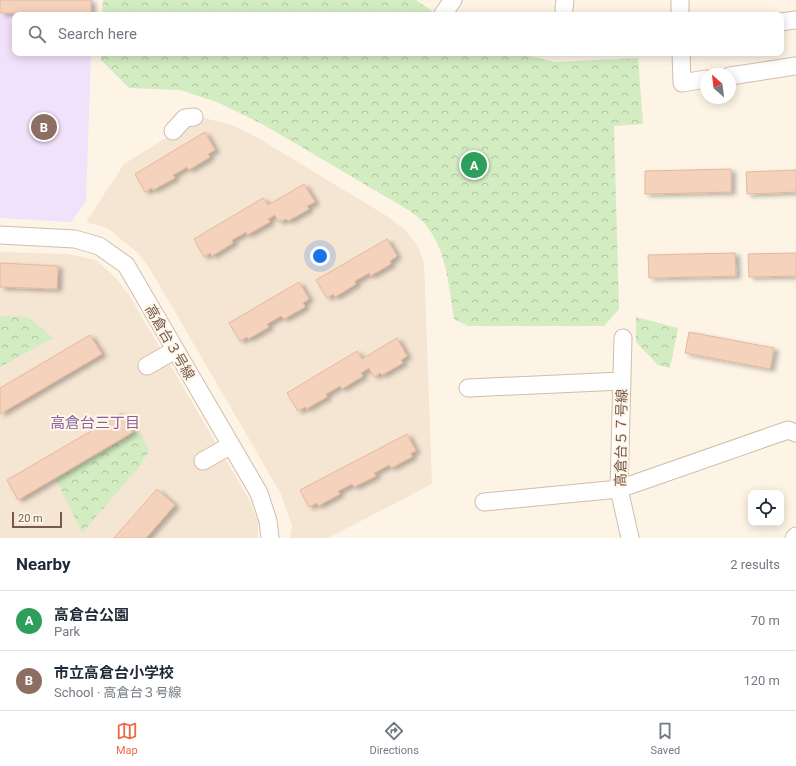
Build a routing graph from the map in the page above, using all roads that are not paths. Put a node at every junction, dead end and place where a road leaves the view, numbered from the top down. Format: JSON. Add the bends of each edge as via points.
{"nodes":[{"id":1,"x":453,"y":0,"type":"edge"},
{"id":2,"x":680,"y":0,"type":"edge"},
{"id":3,"x":444,"y":12,"type":"edge"},
{"id":4,"x":680,"y":12,"type":"edge"},
{"id":5,"x":796,"y":20,"type":"edge"},
{"id":6,"x":784,"y":22,"type":"edge"},
{"id":7,"x":681,"y":56,"type":"edge"},
{"id":8,"x":796,"y":66,"type":"edge"},
{"id":9,"x":736,"y":75,"type":"edge"},
{"id":10,"x":700,"y":80,"type":"edge"},
{"id":11,"x":194,"y":117,"type":"dead end"},
{"id":12,"x":173,"y":131,"type":"dead end"},
{"id":13,"x":0,"y":235,"type":"edge"},
{"id":14,"x":623,"y":338,"type":"dead end"},
{"id":15,"x":175,"y":350,"type":"junction"},
{"id":16,"x":147,"y":366,"type":"dead end"},
{"id":17,"x":622,"y":381,"type":"junction"},
{"id":18,"x":468,"y":388,"type":"dead end"},
{"id":19,"x":796,"y":433,"type":"edge"},
{"id":20,"x":231,"y":445,"type":"junction"},
{"id":21,"x":203,"y":462,"type":"dead end"},
{"id":22,"x":619,"y":489,"type":"junction"},
{"id":23,"x":484,"y":502,"type":"dead end"},
{"id":24,"x":796,"y":536,"type":"edge"},
{"id":25,"x":270,"y":538,"type":"edge"},
{"id":26,"x":630,"y":538,"type":"edge"},
{"id":27,"x":794,"y":538,"type":"edge"}],
"edges":[{"from":1,"to":3,"type":"street"},
{"from":2,"to":4,"type":"street"},
{"from":5,"to":6,"type":"street"},
{"from":7,"to":10,"type":"street","via":[[682,83]]},
{"from":8,"to":9,"type":"street"},
{"from":11,"to":12,"type":"street","via":[[186,118]]},
{"from":13,"to":15,"type":"street","name":"高倉台３号線","via":[[75,239],[99,246],[126,265]]},
{"from":14,"to":17,"type":"street","name":"高倉台５７号線"},
{"from":15,"to":16,"type":"street"},
{"from":15,"to":20,"type":"street","name":"高倉台３号線"},
{"from":17,"to":18,"type":"street"},
{"from":17,"to":22,"type":"street","name":"高倉台５７号線"},
{"from":19,"to":22,"type":"street","via":[[788,430]]},
{"from":20,"to":21,"type":"street"},
{"from":20,"to":25,"type":"street","name":"高倉台３号線","via":[[259,493],[268,521]]},
{"from":22,"to":23,"type":"street"},
{"from":22,"to":26,"type":"street","name":"高倉台５７号線"},
{"from":24,"to":27,"type":"street"}]}
